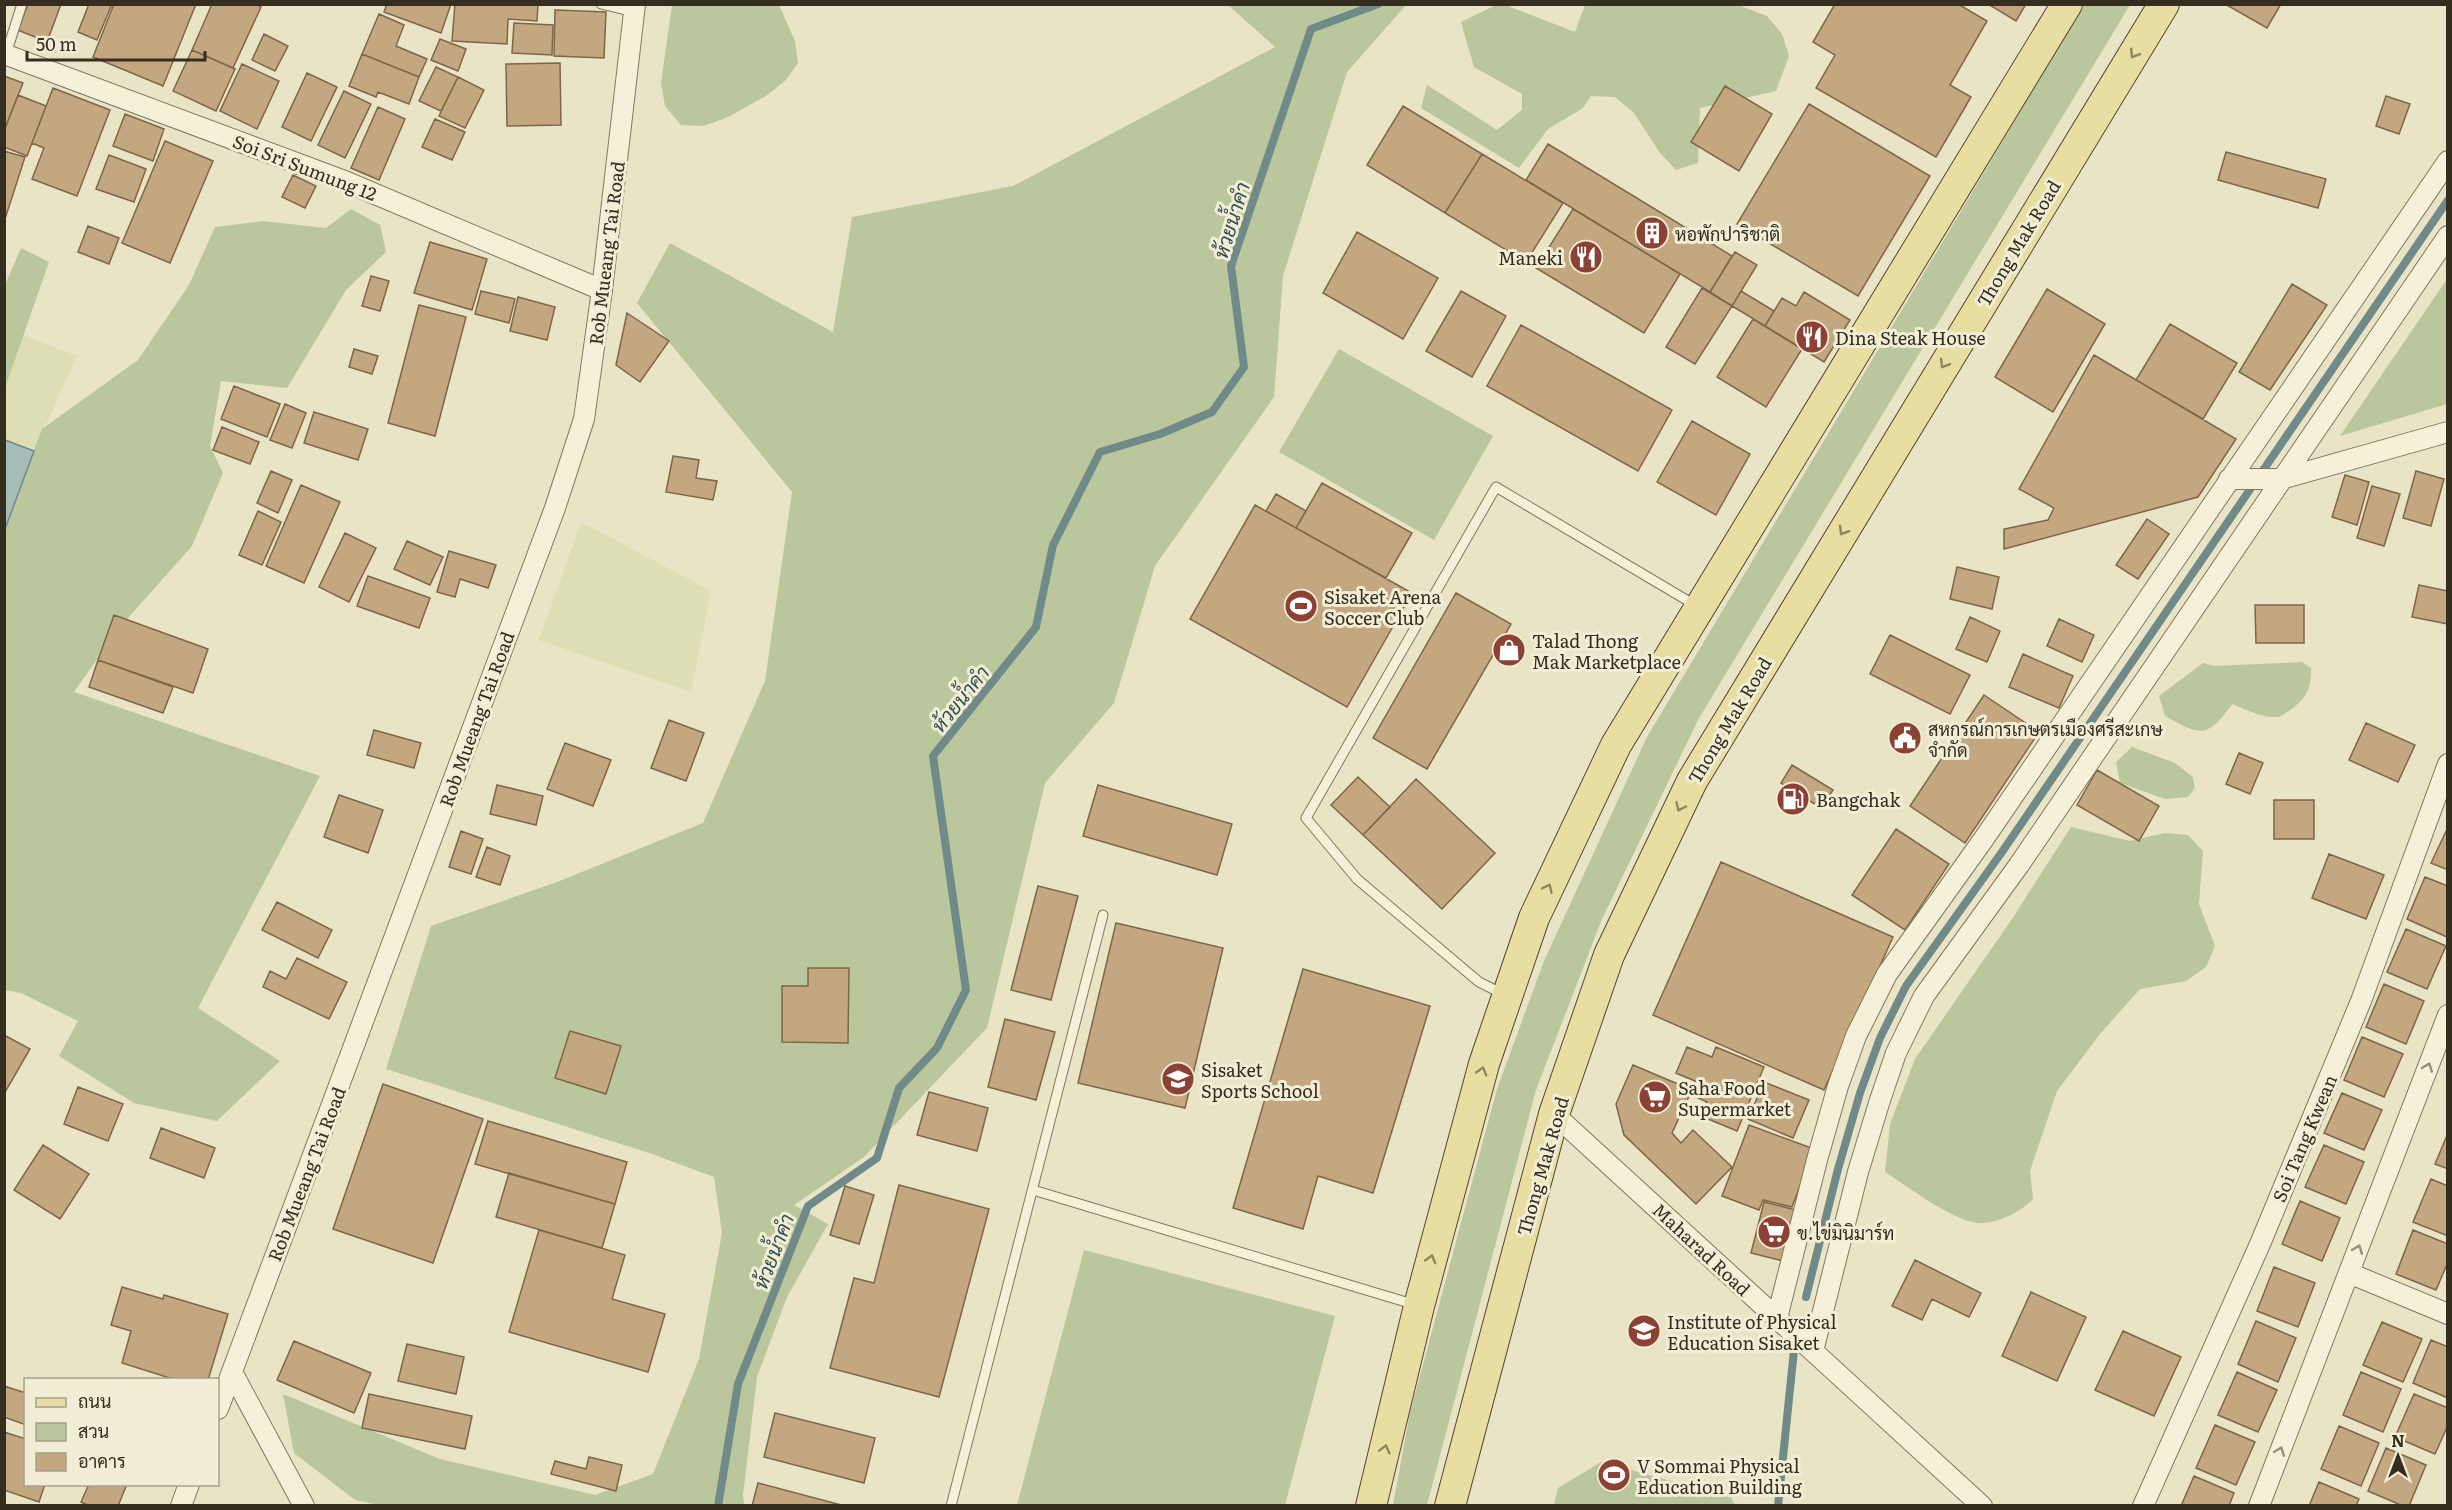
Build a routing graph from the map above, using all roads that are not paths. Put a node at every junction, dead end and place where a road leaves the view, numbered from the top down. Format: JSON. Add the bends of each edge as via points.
{"nodes":[{"id":1,"x":22,"y":4,"type":"edge"},
{"id":2,"x":601,"y":4,"type":"edge"},
{"id":3,"x":2067,"y":4,"type":"edge"},
{"id":4,"x":2164,"y":4,"type":"edge"},
{"id":5,"x":634,"y":8,"type":"edge"},
{"id":6,"x":5,"y":54,"type":"edge"},
{"id":7,"x":2448,"y":161,"type":"edge"},
{"id":8,"x":2448,"y":236,"type":"edge"},
{"id":9,"x":602,"y":290,"type":"junction"},
{"id":10,"x":2448,"y":432,"type":"edge"},
{"id":11,"x":2229,"y":478,"type":"junction"},
{"id":12,"x":2281,"y":478,"type":"junction"},
{"id":13,"x":1698,"y":608,"type":"junction"},
{"id":14,"x":2448,"y":764,"type":"edge"},
{"id":15,"x":1103,"y":915,"type":"dead end"},
{"id":16,"x":1507,"y":996,"type":"junction"},
{"id":17,"x":2448,"y":1015,"type":"edge"},
{"id":18,"x":1554,"y":1114,"type":"junction"},
{"id":19,"x":1033,"y":1190,"type":"junction"},
{"id":20,"x":2349,"y":1273,"type":"junction"},
{"id":21,"x":1419,"y":1306,"type":"junction"},
{"id":22,"x":2448,"y":1314,"type":"edge"},
{"id":23,"x":1777,"y":1318,"type":"junction"},
{"id":24,"x":1812,"y":1351,"type":"junction"},
{"id":25,"x":232,"y":1372,"type":"junction"},
{"id":26,"x":219,"y":1406,"type":"edge"},
{"id":27,"x":189,"y":1486,"type":"edge"},
{"id":28,"x":181,"y":1506,"type":"edge"},
{"id":29,"x":304,"y":1506,"type":"edge"},
{"id":30,"x":951,"y":1506,"type":"edge"},
{"id":31,"x":1371,"y":1506,"type":"edge"},
{"id":32,"x":1450,"y":1506,"type":"edge"},
{"id":33,"x":1982,"y":1506,"type":"edge"},
{"id":34,"x":2143,"y":1506,"type":"edge"},
{"id":35,"x":2259,"y":1506,"type":"edge"}],
"edges":[{"from":1,"to":6,"type":"lane"},
{"from":2,"to":5,"type":"lane"},
{"from":3,"to":13,"type":"main road"},
{"from":4,"to":18,"type":"main road","name":"Thong Mak Road","one_way":true,"via":[[1692,782],[1609,955]]},
{"from":5,"to":9,"type":"street","name":"Rob Mueang Tai Road"},
{"from":6,"to":9,"type":"street","name":"Soi Sri Sumung 12","via":[[342,180]]},
{"from":7,"to":11,"type":"street"},
{"from":8,"to":12,"type":"street"},
{"from":9,"to":25,"type":"street","name":"Rob Mueang Tai Road","via":[[584,419],[555,507]]},
{"from":10,"to":12,"type":"street"},
{"from":11,"to":12,"type":"street"},
{"from":11,"to":23,"type":"street","via":[[1887,974],[1856,1036],[1838,1086]]},
{"from":12,"to":24,"type":"street","via":[[2019,865],[1924,996],[1896,1053],[1880,1100]]},
{"from":16,"to":13,"type":"main road","one_way":true,"via":[[1534,918],[1616,745]]},
{"from":13,"to":16,"type":"lane","via":[[1496,487],[1306,818],[1357,879],[1479,982]]},
{"from":14,"to":34,"type":"street","name":"Soi Tang Kwean","via":[[2361,1001],[2260,1244]]},
{"from":15,"to":19,"type":"lane"},
{"from":21,"to":16,"type":"main road","one_way":true,"via":[[1484,1065]]},
{"from":20,"to":17,"type":"street","one_way":true},
{"from":18,"to":23,"type":"street","name":"Maharad Road"},
{"from":18,"to":32,"type":"main road","name":"Thong Mak Road"},
{"from":19,"to":21,"type":"lane"},
{"from":19,"to":30,"type":"lane"},
{"from":20,"to":22,"type":"street"},
{"from":35,"to":20,"type":"street","one_way":true},
{"from":31,"to":21,"type":"main road","one_way":true},
{"from":23,"to":24,"type":"street","name":"Maharad Road"},
{"from":24,"to":33,"type":"street","name":"Maharad Road"},
{"from":25,"to":26,"type":"street","name":"Rob Mueang Tai Road"},
{"from":25,"to":29,"type":"street"},
{"from":27,"to":28,"type":"street"}]}
